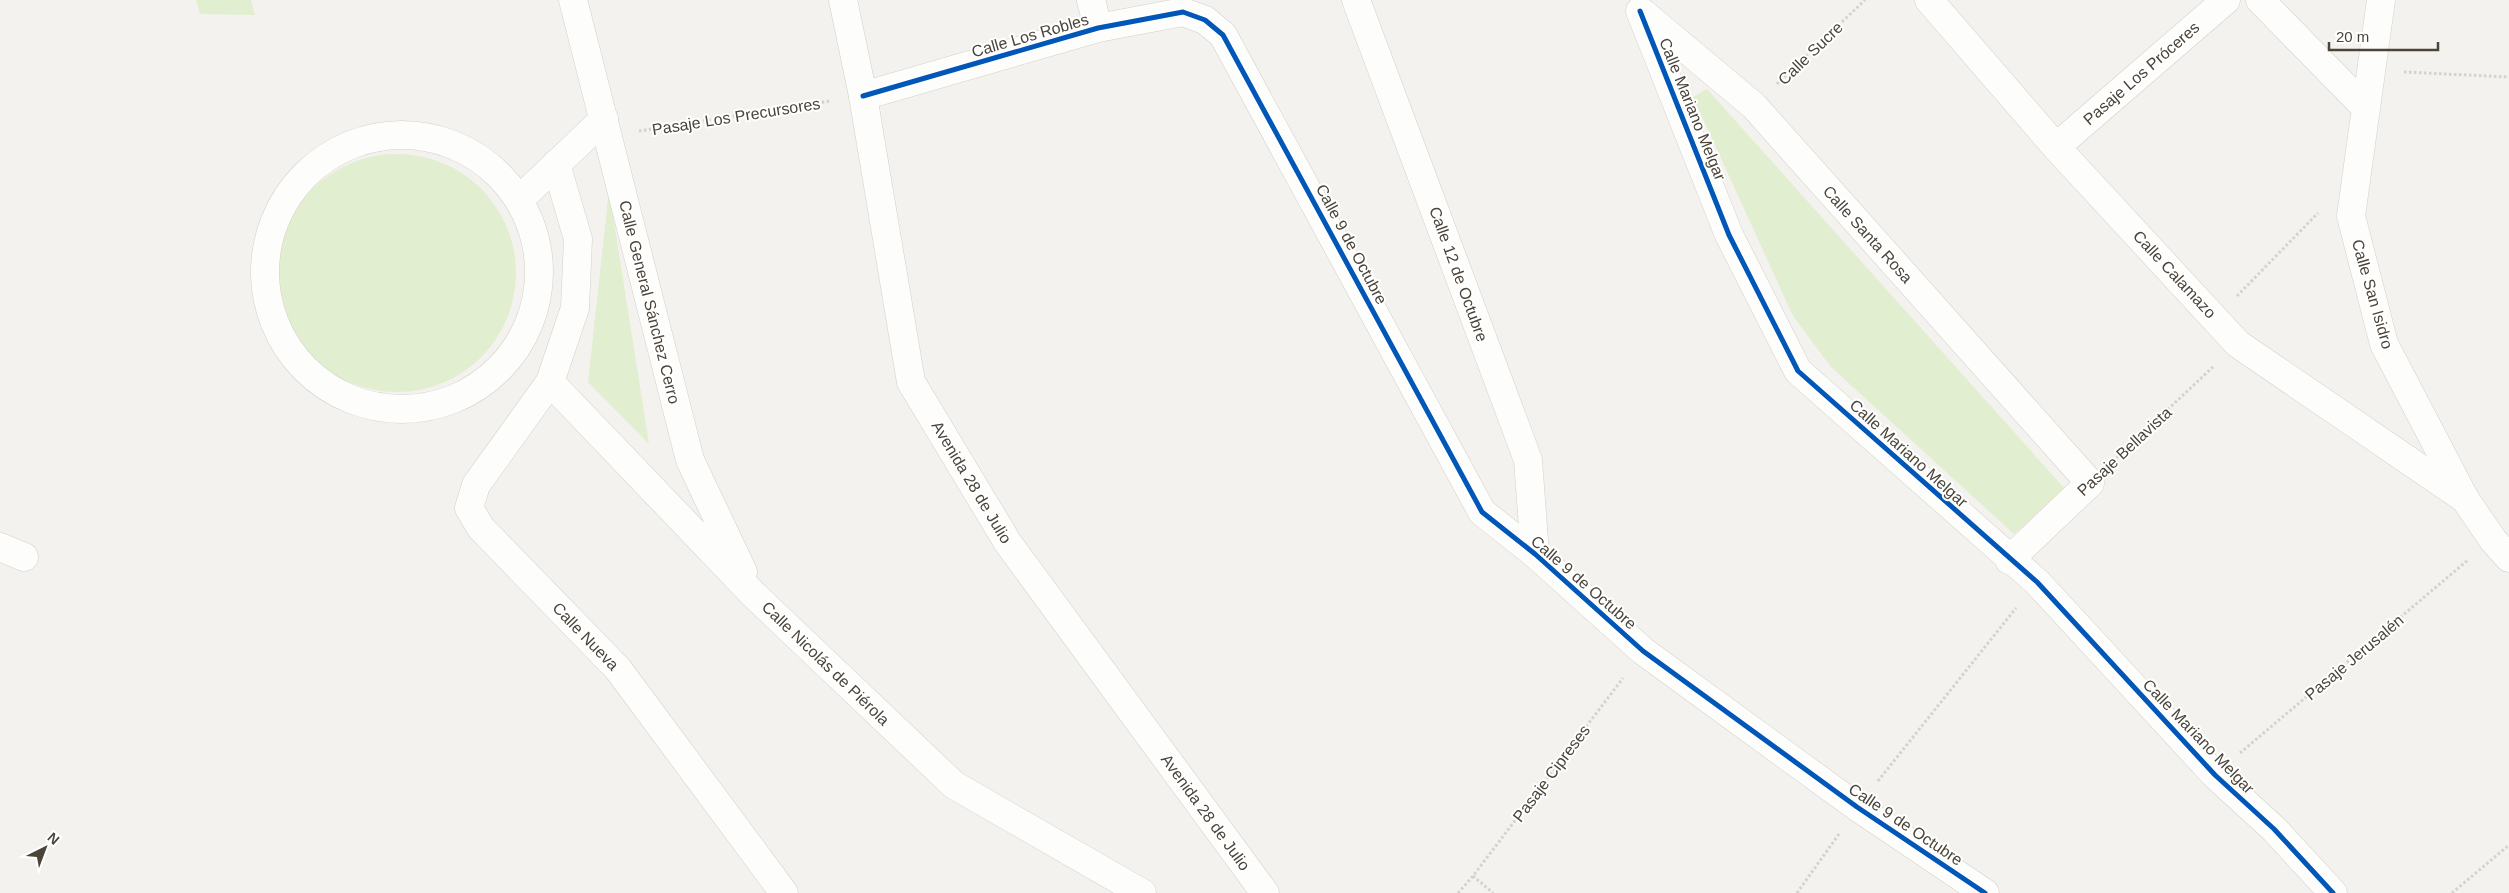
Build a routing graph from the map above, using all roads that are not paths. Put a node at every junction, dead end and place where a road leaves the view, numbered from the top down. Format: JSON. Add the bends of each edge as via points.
{"nodes":[{"id":1,"x":572,"y":0,"type":"edge"},
{"id":2,"x":843,"y":0,"type":"edge"},
{"id":3,"x":1091,"y":0,"type":"edge"},
{"id":4,"x":1356,"y":0,"type":"edge"},
{"id":5,"x":1929,"y":0,"type":"edge"},
{"id":6,"x":2226,"y":0,"type":"edge"},
{"id":7,"x":2260,"y":0,"type":"edge"},
{"id":8,"x":2381,"y":0,"type":"edge"},
{"id":9,"x":1636,"y":5,"type":"edge"},
{"id":10,"x":1205,"y":20,"type":"joint"},
{"id":11,"x":1098,"y":28,"type":"junction"},
{"id":12,"x":863,"y":96,"type":"junction"},
{"id":13,"x":2365,"y":107,"type":"junction"},
{"id":14,"x":606,"y":127,"type":"junction"},
{"id":15,"x":2056,"y":147,"type":"junction"},
{"id":16,"x":556,"y":164,"type":"junction"},
{"id":17,"x":520,"y":199,"type":"junction"},
{"id":18,"x":550,"y":382,"type":"junction"},
{"id":19,"x":2090,"y":483,"type":"joint"},
{"id":20,"x":2465,"y":498,"type":"junction"},
{"id":21,"x":2501,"y":549,"type":"edge"},
{"id":22,"x":1535,"y":554,"type":"junction"},
{"id":23,"x":2009,"y":560,"type":"junction"},
{"id":24,"x":754,"y":595,"type":"junction"},
{"id":25,"x":2320,"y":888,"type":"edge"},
{"id":26,"x":784,"y":893,"type":"edge"},
{"id":27,"x":1142,"y":893,"type":"edge"},
{"id":28,"x":1265,"y":893,"type":"edge"},
{"id":29,"x":1985,"y":893,"type":"edge"}],
"edges":[{"from":1,"to":14,"type":"street","name":"Calle General Sánchez Cerro"},
{"from":2,"to":12,"type":"street","name":"Avenida 28 de Julio"},
{"from":3,"to":11,"type":"street"},
{"from":4,"to":22,"type":"street","name":"Calle 12 de Octubre","via":[[1528,460]]},
{"from":5,"to":15,"type":"street","name":"Calle Calamazo"},
{"from":6,"to":15,"type":"street","name":"Pasaje Los Próceres"},
{"from":7,"to":13,"type":"street"},
{"from":8,"to":13,"type":"street","name":"Calle San Isidro"},
{"from":9,"to":19,"type":"street","name":"Calle Santa Rosa","via":[[1754,106]]},
{"from":9,"to":23,"type":"street","name":"Calle Mariano Melgar","via":[[1729,235],[1798,371]]},
{"from":10,"to":11,"type":"street","name":"Calle Los Robles","via":[[1183,12]]},
{"from":10,"to":22,"type":"street","name":"Calle 9 de Octubre","via":[[1223,35],[1482,512]]},
{"from":11,"to":12,"type":"street","name":"Calle Los Robles"},
{"from":12,"to":28,"type":"street","name":"Avenida 28 de Julio","via":[[911,382],[1008,543]]},
{"from":13,"to":20,"type":"street","name":"Calle San Isidro","via":[[2351,216],[2384,344]]},
{"from":14,"to":16,"type":"street"},
{"from":14,"to":24,"type":"street","name":"Calle General Sánchez Cerro","via":[[690,460]]},
{"from":15,"to":20,"type":"street","name":"Calle Calamazo","via":[[2238,344]]},
{"from":16,"to":17,"type":"street"},
{"from":16,"to":18,"type":"street","name":"Calle Nueva","via":[[578,239],[575,308]]},
{"from":17,"to":17,"type":"street","via":[[503,176],[430,136],[374,136],[322,158],[284,199],[264,251],[268,308],[293,358],[312,378],[362,405],[417,411],[494,378],[538,307],[540,251]]},
{"from":18,"to":24,"type":"street","name":"Calle Nicolás de Piérola"},
{"from":18,"to":26,"type":"street","name":"Calle Nueva","via":[[476,485],[469,508],[481,528],[618,669]]},
{"from":19,"to":23,"type":"street","name":"Pasaje Bellavista"},
{"from":20,"to":21,"type":"street","name":"Calle San Isidro"},
{"from":22,"to":29,"type":"street","name":"Calle 9 de Octubre","via":[[1643,651],[1857,807]]},
{"from":23,"to":25,"type":"street","name":"Calle Mariano Melgar","via":[[2037,582],[2215,775],[2274,829]]},
{"from":24,"to":27,"type":"street","name":"Calle Nicolás de Piérola","via":[[954,785]]}]}
